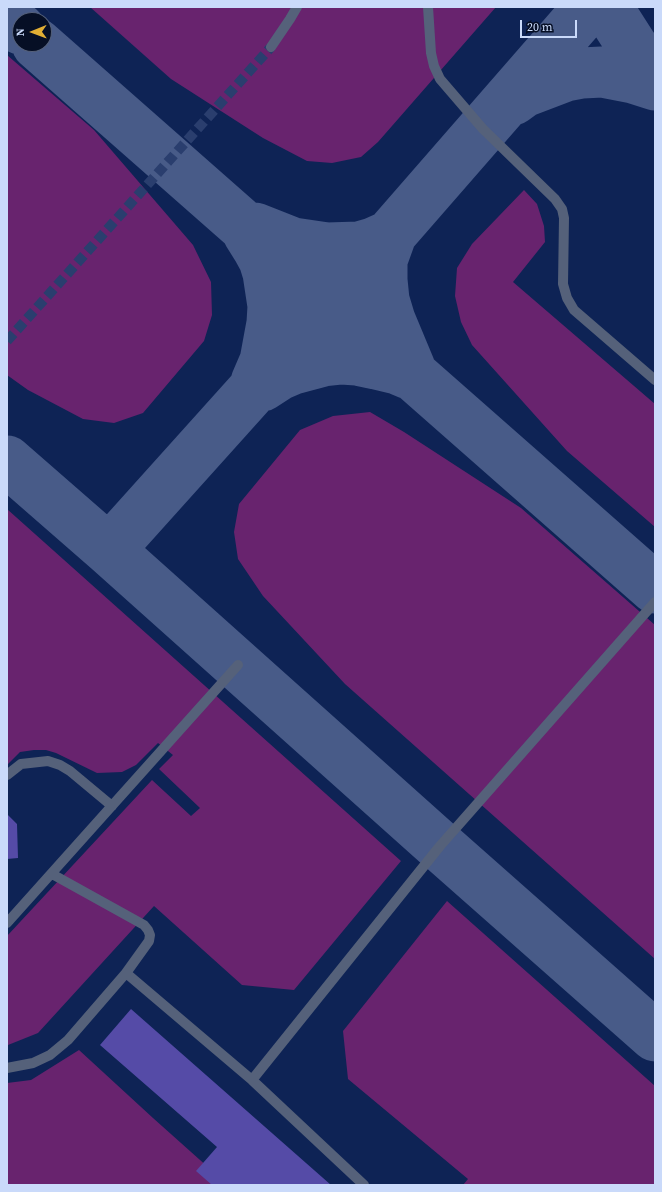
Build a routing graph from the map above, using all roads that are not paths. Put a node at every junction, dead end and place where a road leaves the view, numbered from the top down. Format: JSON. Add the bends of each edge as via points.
{"nodes":[{"id":1,"x":297,"y":7,"type":"edge"},
{"id":2,"x":428,"y":7,"type":"edge"},
{"id":3,"x":271,"y":46,"type":"tunnel mouth"},
{"id":4,"x":655,"y":380,"type":"edge"},
{"id":5,"x":655,"y":602,"type":"edge"},
{"id":6,"x":238,"y":665,"type":"dead end"},
{"id":7,"x":7,"y":775,"type":"edge"},
{"id":8,"x":112,"y":806,"type":"junction"},
{"id":9,"x":52,"y":874,"type":"junction"},
{"id":10,"x":7,"y":923,"type":"edge"},
{"id":11,"x":126,"y":973,"type":"junction"},
{"id":12,"x":7,"y":1068,"type":"edge"},
{"id":13,"x":252,"y":1080,"type":"junction"},
{"id":14,"x":364,"y":1185,"type":"edge"}],
"edges":[{"from":1,"to":3,"type":"lane"},
{"from":2,"to":4,"type":"lane","via":[[431,53],[440,80],[483,129],[555,199],[562,209],[563,284],[566,298],[574,310]]},
{"from":5,"to":13,"type":"lane","via":[[440,846]]},
{"from":6,"to":8,"type":"lane"},
{"from":7,"to":8,"type":"lane","via":[[21,764],[48,760],[70,771]]},
{"from":8,"to":9,"type":"lane"},
{"from":9,"to":10,"type":"lane"},
{"from":9,"to":11,"type":"lane","via":[[144,925],[148,930],[149,941]]},
{"from":11,"to":12,"type":"lane","via":[[68,1040],[50,1056],[33,1064]]},
{"from":11,"to":13,"type":"lane"},
{"from":13,"to":14,"type":"lane"}]}
